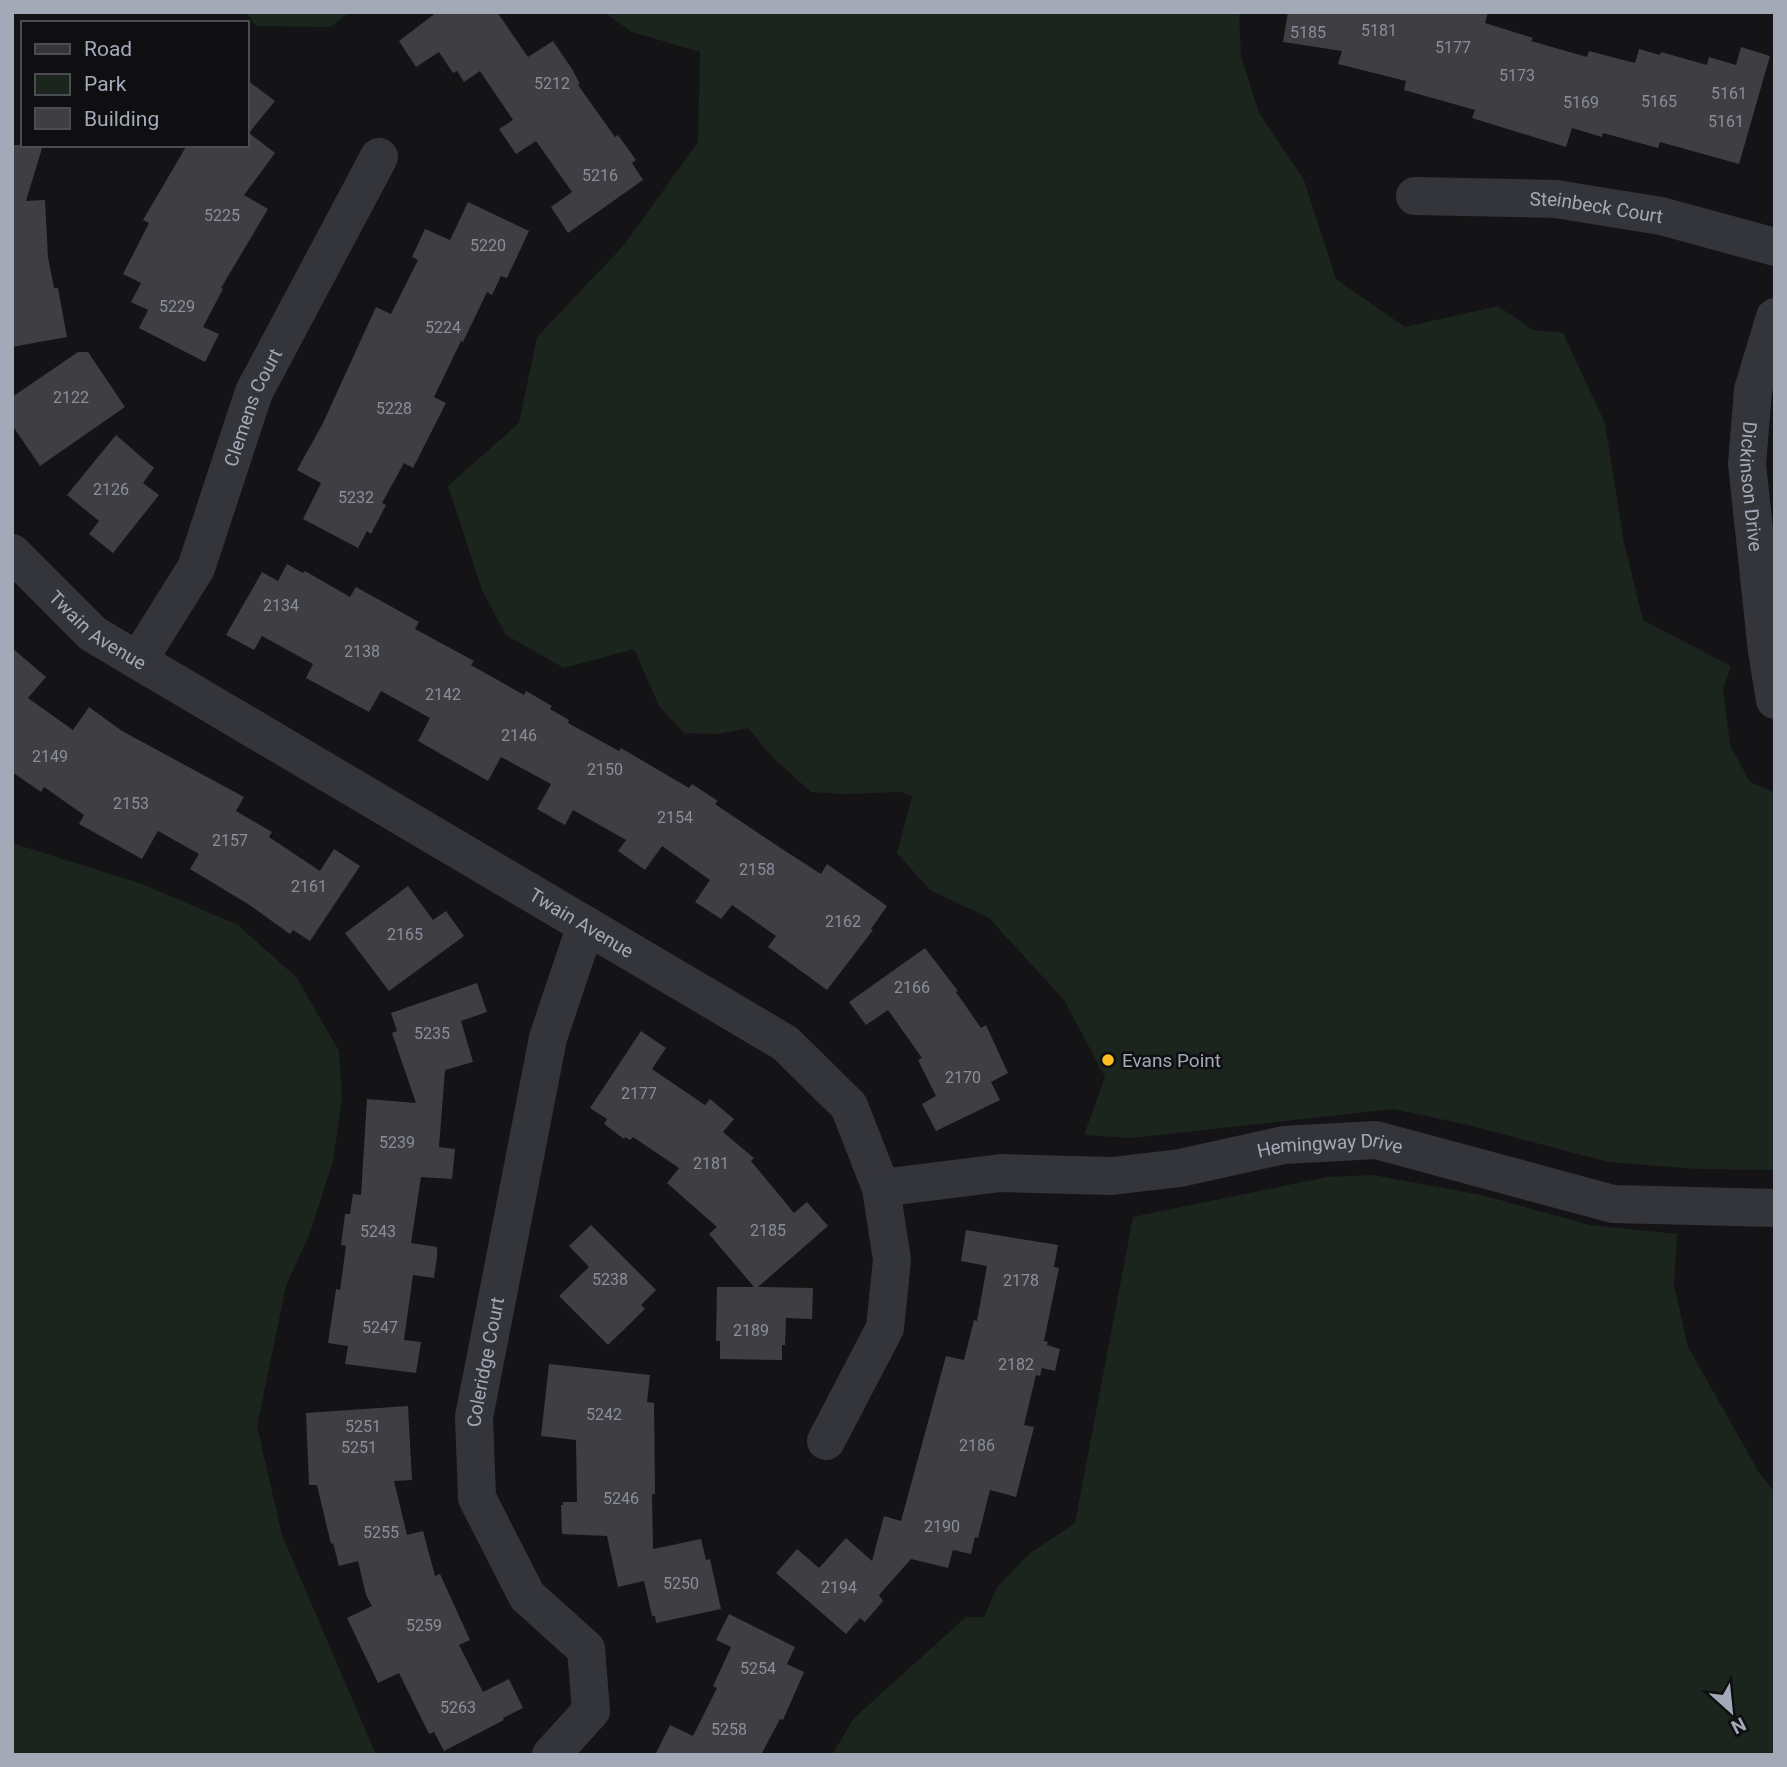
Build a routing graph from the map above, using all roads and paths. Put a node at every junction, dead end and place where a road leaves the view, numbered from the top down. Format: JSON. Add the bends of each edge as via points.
{"nodes":[{"id":1,"x":379,"y":157,"type":"dead end"},
{"id":2,"x":1415,"y":196,"type":"dead end"},
{"id":3,"x":1775,"y":247,"type":"edge"},
{"id":4,"x":1775,"y":317,"type":"edge"},
{"id":5,"x":12,"y":552,"type":"edge"},
{"id":6,"x":138,"y":660,"type":"junction"},
{"id":7,"x":1775,"y":701,"type":"edge"},
{"id":8,"x":586,"y":925,"type":"junction"},
{"id":9,"x":881,"y":1188,"type":"junction"},
{"id":10,"x":1775,"y":1208,"type":"edge"},
{"id":11,"x":826,"y":1441,"type":"dead end"},
{"id":12,"x":551,"y":1755,"type":"edge"}],
"edges":[{"from":1,"to":6,"type":"street","name":"Clemens Court","via":[[254,392],[196,568]]},
{"from":2,"to":3,"type":"street","name":"Steinbeck Court","via":[[1556,199],[1661,216]]},
{"from":4,"to":7,"type":"street","name":"Dickinson Drive","via":[[1753,390],[1746,464]]},
{"from":5,"to":6,"type":"street","name":"Twain Avenue","via":[[93,634]]},
{"from":6,"to":8,"type":"street","name":"Twain Avenue"},
{"from":8,"to":9,"type":"street","name":"Twain Avenue","via":[[785,1043],[849,1106]]},
{"from":8,"to":12,"type":"street","name":"Coleridge Court","via":[[548,1038],[474,1418],[477,1499],[527,1596],[586,1649],[591,1711]]},
{"from":9,"to":10,"type":"street","name":"Hemingway Drive","via":[[1001,1173],[1112,1176],[1180,1168],[1283,1145],[1376,1140],[1613,1203]]},
{"from":9,"to":11,"type":"street","name":"Twain Avenue","via":[[892,1260],[885,1328]]}]}
